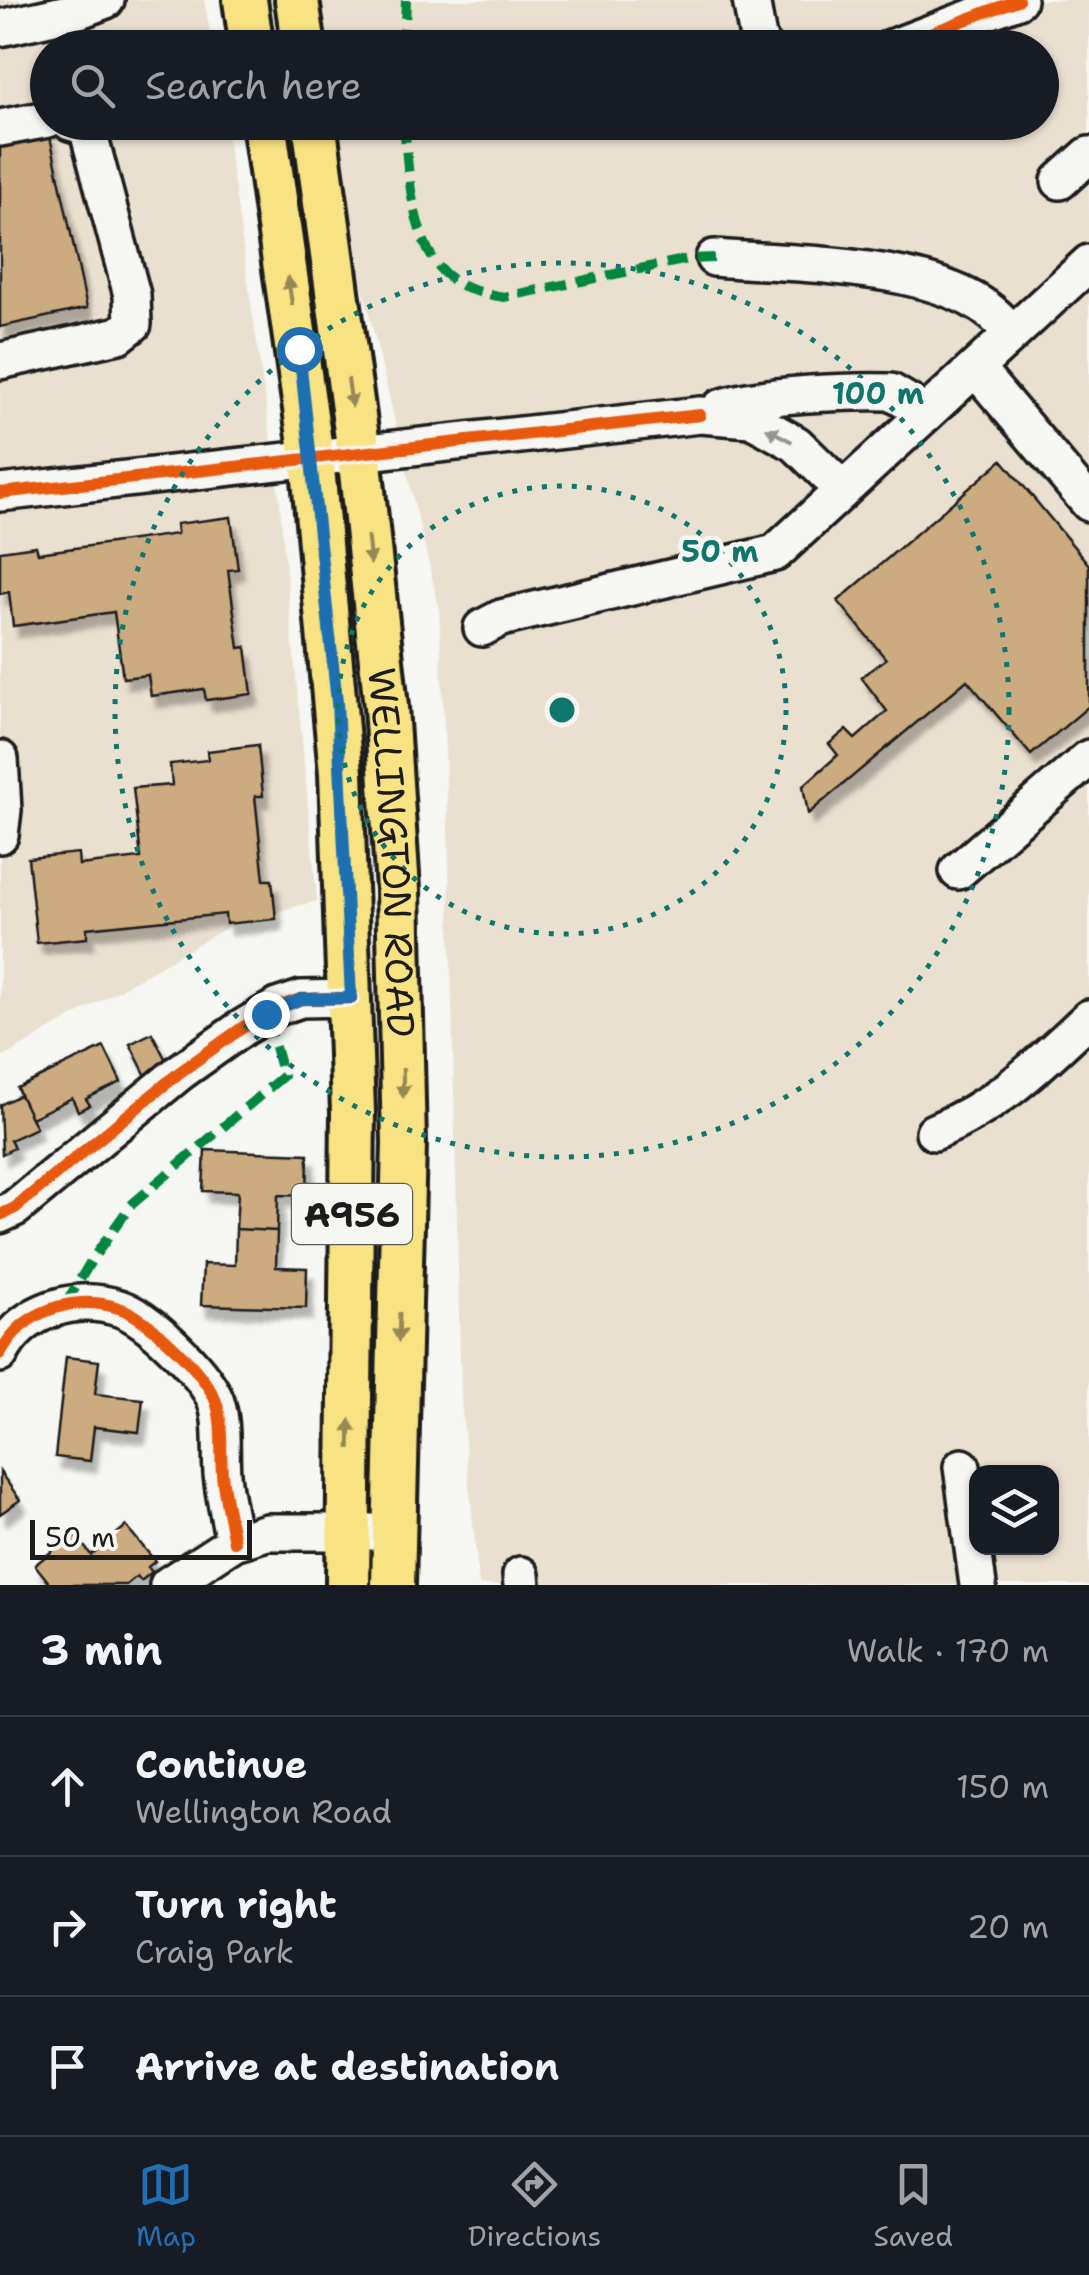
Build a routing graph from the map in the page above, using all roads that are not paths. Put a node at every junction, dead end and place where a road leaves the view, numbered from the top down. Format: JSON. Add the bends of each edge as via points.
{"nodes":[{"id":1,"x":106,"y":0,"type":"edge"},
{"id":2,"x":245,"y":0,"type":"edge"},
{"id":3,"x":297,"y":0,"type":"edge"},
{"id":4,"x":999,"y":3,"type":"edge"},
{"id":5,"x":0,"y":28,"type":"edge"},
{"id":6,"x":249,"y":30,"type":"edge"},
{"id":7,"x":301,"y":30,"type":"edge"},
{"id":8,"x":934,"y":30,"type":"edge"},
{"id":9,"x":30,"y":122,"type":"edge"},
{"id":10,"x":0,"y":128,"type":"edge"},
{"id":11,"x":90,"y":140,"type":"edge"},
{"id":12,"x":267,"y":140,"type":"edge"},
{"id":13,"x":316,"y":140,"type":"edge"},
{"id":14,"x":1089,"y":156,"type":"edge"},
{"id":15,"x":1060,"y":181,"type":"dead end"},
{"id":16,"x":714,"y":258,"type":"dead end"},
{"id":17,"x":1089,"y":263,"type":"edge"},
{"id":18,"x":1011,"y":334,"type":"junction"},
{"id":19,"x":0,"y":361,"type":"edge"},
{"id":20,"x":976,"y":369,"type":"junction"},
{"id":21,"x":700,"y":415,"type":"junction"},
{"id":22,"x":923,"y":416,"type":"junction"},
{"id":23,"x":359,"y":453,"type":"junction"},
{"id":24,"x":312,"y":457,"type":"junction"},
{"id":25,"x":842,"y":488,"type":"junction"},
{"id":26,"x":0,"y":494,"type":"edge"},
{"id":27,"x":1089,"y":502,"type":"edge"},
{"id":28,"x":482,"y":628,"type":"dead end"},
{"id":29,"x":1089,"y":758,"type":"edge"},
{"id":30,"x":0,"y":759,"type":"edge"},
{"id":31,"x":0,"y":835,"type":"edge"},
{"id":32,"x":958,"y":871,"type":"dead end"},
{"id":33,"x":351,"y":998,"type":"junction"},
{"id":34,"x":1089,"y":1018,"type":"edge"},
{"id":35,"x":934,"y":1132,"type":"dead end"},
{"id":36,"x":0,"y":1214,"type":"edge"},
{"id":37,"x":0,"y":1354,"type":"edge"},
{"id":38,"x":962,"y":1466,"type":"dead end"},
{"id":39,"x":349,"y":1531,"type":"junction"},
{"id":40,"x":393,"y":1533,"type":"junction"},
{"id":41,"x":234,"y":1542,"type":"junction"},
{"id":42,"x":168,"y":1585,"type":"edge"},
{"id":43,"x":348,"y":1585,"type":"edge"},
{"id":44,"x":393,"y":1585,"type":"edge"},
{"id":45,"x":978,"y":1585,"type":"edge"}],
"edges":[{"from":1,"to":5,"type":"street"},
{"from":2,"to":6,"type":"main road"},
{"from":3,"to":7,"type":"main road"},
{"from":4,"to":8,"type":"street"},
{"from":9,"to":10,"type":"street"},
{"from":11,"to":19,"type":"street","via":[[132,295],[133,324],[101,340]]},
{"from":24,"to":12,"type":"main road","name":"WELLINGTON ROAD","number":"A956","one_way":true},
{"from":13,"to":23,"type":"main road","name":"WELLINGTON ROAD","number":"A956","one_way":true},
{"from":14,"to":15,"type":"street"},
{"from":16,"to":18,"type":"street","via":[[840,265],[928,282],[970,296]]},
{"from":17,"to":18,"type":"street"},
{"from":18,"to":20,"type":"street"},
{"from":20,"to":22,"type":"street"},
{"from":20,"to":27,"type":"street"},
{"from":21,"to":22,"type":"street","via":[[734,402],[891,392]]},
{"from":21,"to":23,"type":"street"},
{"from":25,"to":21,"type":"street","one_way":true,"via":[[796,444],[751,419]]},
{"from":22,"to":25,"type":"street"},
{"from":23,"to":24,"type":"street"},
{"from":23,"to":40,"type":"main road","name":"WELLINGTON ROAD","number":"A956","one_way":true,"via":[[398,890],[404,1143]]},
{"from":24,"to":26,"type":"street"},
{"from":24,"to":33,"type":"main road","name":"WELLINGTON ROAD","number":"A956","via":[[337,702]]},
{"from":25,"to":28,"type":"street","via":[[776,553]]},
{"from":29,"to":32,"type":"street"},
{"from":30,"to":31,"type":"street"},
{"from":33,"to":36,"type":"street","via":[[301,999],[242,1028]]},
{"from":39,"to":33,"type":"main road","name":"WELLINGTON ROAD","number":"A956","one_way":true},
{"from":34,"to":35,"type":"street","via":[[1013,1088]]},
{"from":37,"to":41,"type":"street","via":[[25,1322],[70,1303],[124,1309],[176,1347],[215,1398]]},
{"from":38,"to":45,"type":"street"},
{"from":39,"to":40,"type":"street"},
{"from":39,"to":41,"type":"street","via":[[266,1532]]},
{"from":39,"to":43,"type":"main road","name":"WELLINGTON ROAD","number":"A956"},
{"from":40,"to":44,"type":"main road","name":"WELLINGTON ROAD","number":"A956"},
{"from":41,"to":42,"type":"street"}]}
